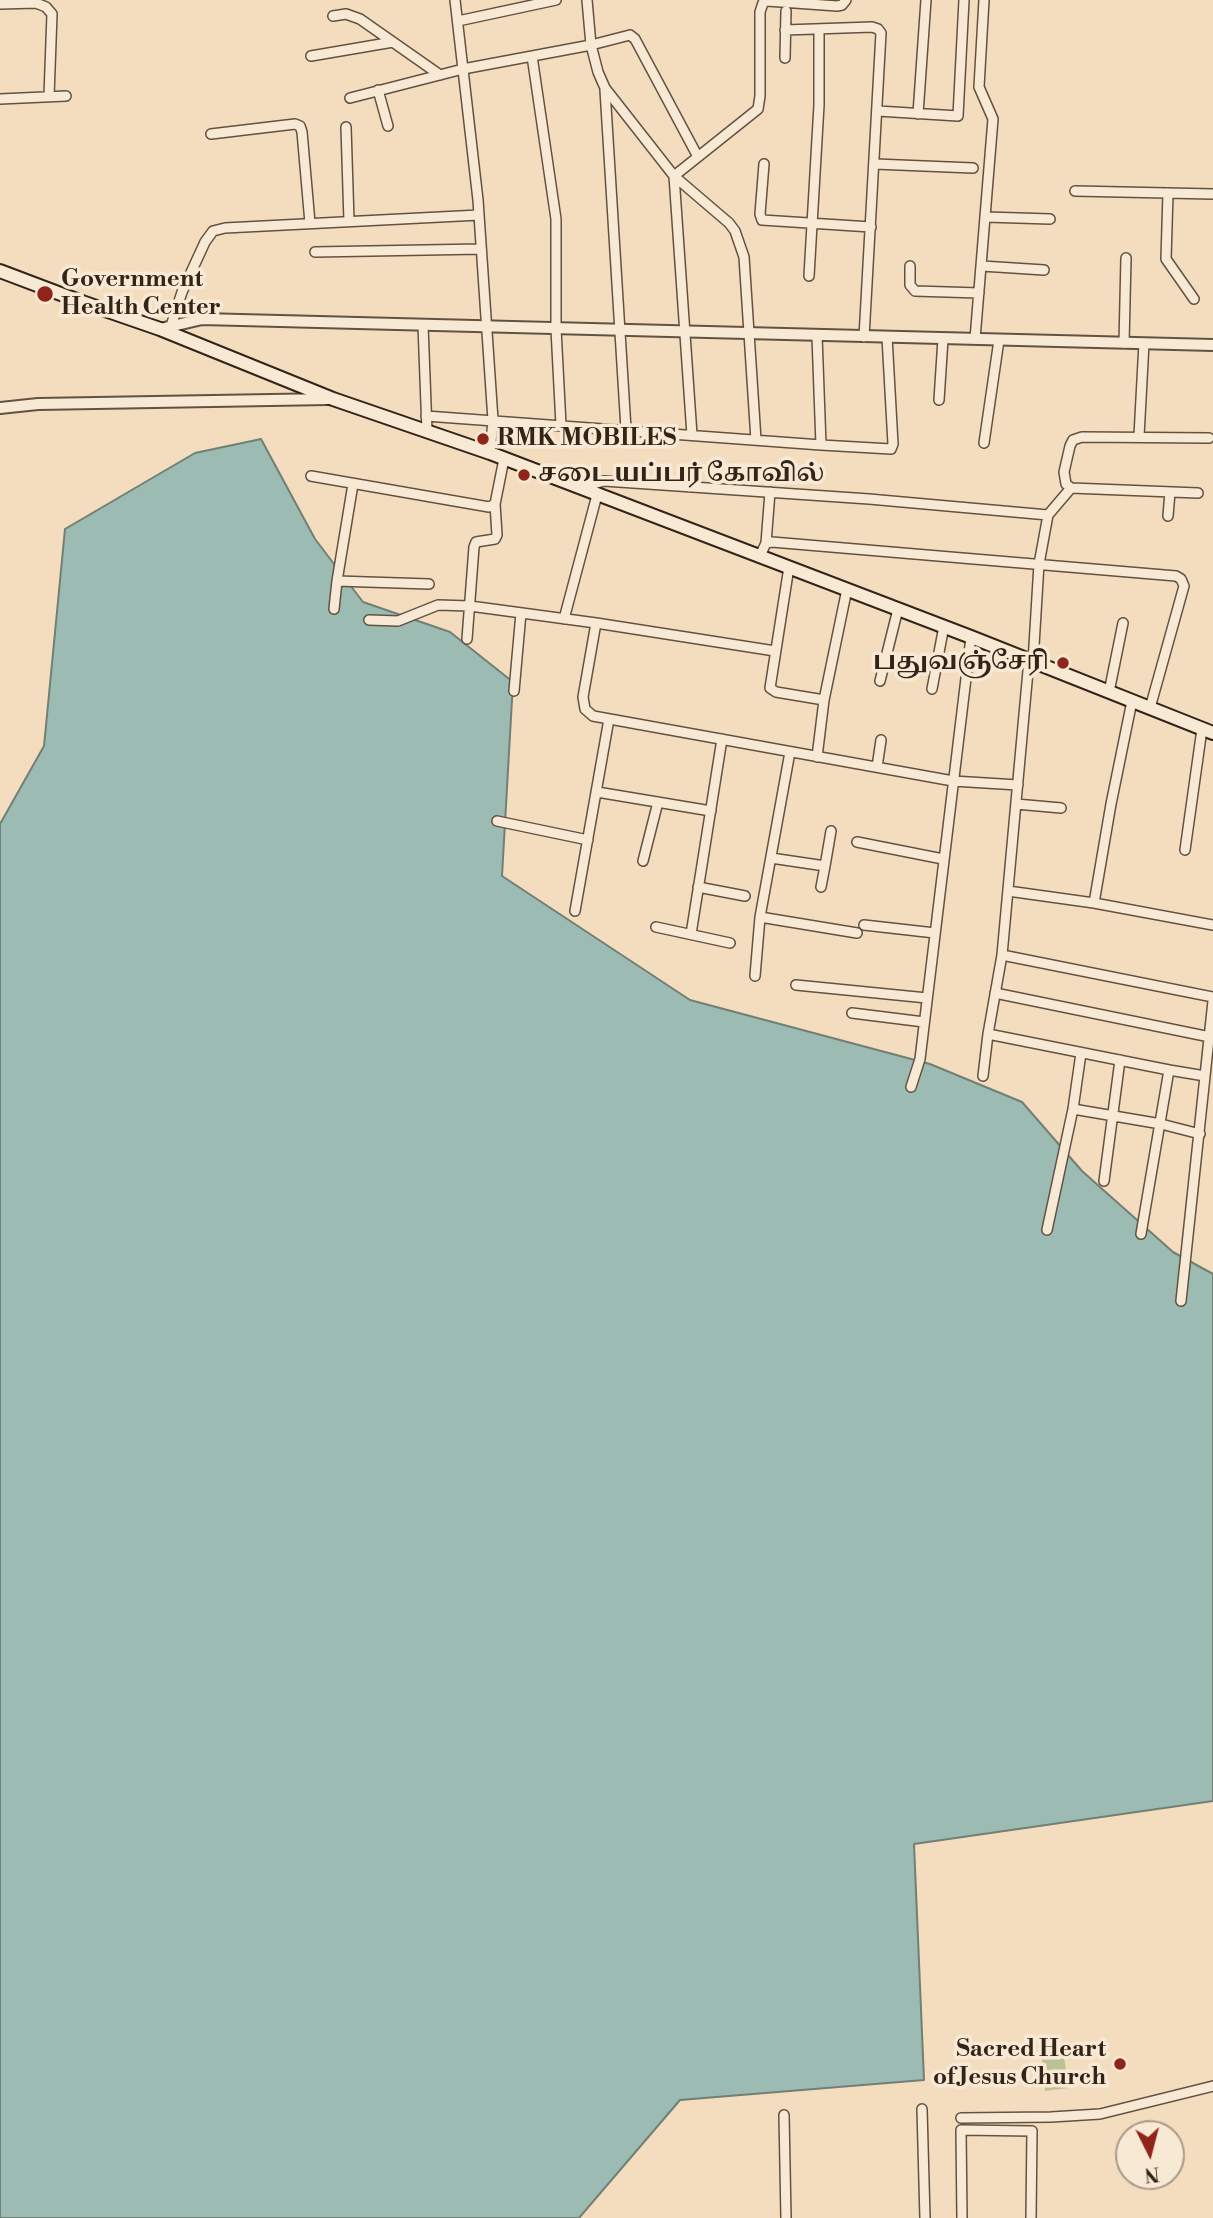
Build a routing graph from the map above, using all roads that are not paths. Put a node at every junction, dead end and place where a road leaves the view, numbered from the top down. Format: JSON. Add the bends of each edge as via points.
{"nodes":[{"id":1,"x":455,"y":0,"type":"edge"},
{"id":2,"x":556,"y":0,"type":"edge"},
{"id":3,"x":587,"y":0,"type":"edge"},
{"id":4,"x":846,"y":0,"type":"edge"},
{"id":5,"x":926,"y":0,"type":"edge"},
{"id":6,"x":964,"y":0,"type":"edge"},
{"id":7,"x":984,"y":0,"type":"edge"},
{"id":8,"x":0,"y":4,"type":"edge"},
{"id":9,"x":786,"y":11,"type":"dead end"},
{"id":10,"x":333,"y":16,"type":"dead end"},
{"id":11,"x":458,"y":21,"type":"junction"},
{"id":12,"x":820,"y":29,"type":"junction"},
{"id":13,"x":785,"y":30,"type":"junction"},
{"id":14,"x":393,"y":42,"type":"junction"},
{"id":15,"x":592,"y":45,"type":"junction"},
{"id":16,"x":311,"y":56,"type":"dead end"},
{"id":17,"x":532,"y":57,"type":"junction"},
{"id":18,"x":785,"y":58,"type":"dead end"},
{"id":19,"x":463,"y":69,"type":"junction"},
{"id":20,"x":440,"y":75,"type":"junction"},
{"id":21,"x":605,"y":88,"type":"junction"},
{"id":22,"x":378,"y":90,"type":"junction"},
{"id":23,"x":49,"y":96,"type":"junction"},
{"id":24,"x":66,"y":96,"type":"dead end"},
{"id":25,"x":349,"y":98,"type":"dead end"},
{"id":26,"x":0,"y":99,"type":"edge"},
{"id":27,"x":878,"y":111,"type":"junction"},
{"id":28,"x":918,"y":114,"type":"junction"},
{"id":29,"x":388,"y":126,"type":"dead end"},
{"id":30,"x":346,"y":127,"type":"dead end"},
{"id":31,"x":211,"y":134,"type":"dead end"},
{"id":32,"x":698,"y":157,"type":"junction"},
{"id":33,"x":764,"y":164,"type":"dead end"},
{"id":34,"x":875,"y":164,"type":"junction"},
{"id":35,"x":973,"y":168,"type":"dead end"},
{"id":36,"x":674,"y":176,"type":"junction"},
{"id":37,"x":1074,"y":191,"type":"dead end"},
{"id":38,"x":1168,"y":193,"type":"junction"},
{"id":39,"x":1213,"y":194,"type":"edge"},
{"id":40,"x":479,"y":215,"type":"junction"},
{"id":41,"x":986,"y":217,"type":"junction"},
{"id":42,"x":1050,"y":219,"type":"dead end"},
{"id":43,"x":349,"y":221,"type":"junction"},
{"id":44,"x":310,"y":223,"type":"junction"},
{"id":45,"x":811,"y":223,"type":"junction"},
{"id":46,"x":871,"y":227,"type":"junction"},
{"id":47,"x":481,"y":249,"type":"junction"},
{"id":48,"x":314,"y":252,"type":"dead end"},
{"id":49,"x":1126,"y":258,"type":"dead end"},
{"id":50,"x":910,"y":266,"type":"dead end"},
{"id":51,"x":982,"y":266,"type":"junction"},
{"id":52,"x":1044,"y":270,"type":"dead end"},
{"id":53,"x":0,"y":271,"type":"edge"},
{"id":54,"x":808,"y":276,"type":"dead end"},
{"id":55,"x":979,"y":293,"type":"junction"},
{"id":56,"x":1194,"y":299,"type":"dead end"},
{"id":57,"x":423,"y":325,"type":"junction"},
{"id":58,"x":165,"y":327,"type":"junction"},
{"id":59,"x":486,"y":327,"type":"junction"},
{"id":60,"x":556,"y":328,"type":"junction"},
{"id":61,"x":619,"y":331,"type":"junction"},
{"id":62,"x":686,"y":332,"type":"junction"},
{"id":63,"x":749,"y":334,"type":"junction"},
{"id":64,"x":817,"y":335,"type":"junction"},
{"id":65,"x":864,"y":337,"type":"junction"},
{"id":66,"x":887,"y":337,"type":"junction"},
{"id":67,"x":943,"y":339,"type":"junction"},
{"id":68,"x":975,"y":339,"type":"junction"},
{"id":69,"x":999,"y":340,"type":"junction"},
{"id":70,"x":1124,"y":343,"type":"junction"},
{"id":71,"x":1144,"y":343,"type":"junction"},
{"id":72,"x":1213,"y":345,"type":"edge"},
{"id":73,"x":333,"y":399,"type":"junction"},
{"id":74,"x":939,"y":400,"type":"dead end"},
{"id":75,"x":0,"y":408,"type":"edge"},
{"id":76,"x":426,"y":416,"type":"junction"},
{"id":77,"x":492,"y":420,"type":"junction"},
{"id":78,"x":561,"y":425,"type":"junction"},
{"id":79,"x":625,"y":429,"type":"junction"},
{"id":80,"x":427,"y":431,"type":"junction"},
{"id":81,"x":692,"y":435,"type":"junction"},
{"id":82,"x":1139,"y":436,"type":"junction"},
{"id":83,"x":1209,"y":438,"type":"dead end"},
{"id":84,"x":756,"y":440,"type":"junction"},
{"id":85,"x":984,"y":443,"type":"dead end"},
{"id":86,"x":821,"y":445,"type":"junction"},
{"id":87,"x":490,"y":453,"type":"junction"},
{"id":88,"x":504,"y":459,"type":"junction"},
{"id":89,"x":311,"y":476,"type":"dead end"},
{"id":90,"x":354,"y":484,"type":"junction"},
{"id":91,"x":578,"y":488,"type":"junction"},
{"id":92,"x":1071,"y":488,"type":"junction"},
{"id":93,"x":770,"y":492,"type":"junction"},
{"id":94,"x":1170,"y":492,"type":"junction"},
{"id":95,"x":1198,"y":493,"type":"dead end"},
{"id":96,"x":597,"y":495,"type":"junction"},
{"id":97,"x":495,"y":504,"type":"junction"},
{"id":98,"x":1048,"y":515,"type":"junction"},
{"id":99,"x":1168,"y":516,"type":"dead end"},
{"id":100,"x":766,"y":543,"type":"junction"},
{"id":101,"x":760,"y":556,"type":"junction"},
{"id":102,"x":1039,"y":564,"type":"junction"},
{"id":103,"x":789,"y":567,"type":"junction"},
{"id":104,"x":337,"y":581,"type":"junction"},
{"id":105,"x":429,"y":584,"type":"dead end"},
{"id":106,"x":847,"y":589,"type":"junction"},
{"id":107,"x":470,"y":606,"type":"junction"},
{"id":108,"x":334,"y":609,"type":"dead end"},
{"id":109,"x":898,"y":609,"type":"junction"},
{"id":110,"x":521,"y":613,"type":"junction"},
{"id":111,"x":564,"y":619,"type":"junction"},
{"id":112,"x":369,"y":621,"type":"dead end"},
{"id":113,"x":596,"y":623,"type":"junction"},
{"id":114,"x":1123,"y":623,"type":"dead end"},
{"id":115,"x":944,"y":626,"type":"junction"},
{"id":116,"x":971,"y":637,"type":"junction"},
{"id":117,"x":467,"y":639,"type":"dead end"},
{"id":118,"x":775,"y":651,"type":"junction"},
{"id":119,"x":1031,"y":661,"type":"junction"},
{"id":120,"x":880,"y":681,"type":"dead end"},
{"id":121,"x":932,"y":689,"type":"dead end"},
{"id":122,"x":514,"y":691,"type":"dead end"},
{"id":123,"x":1109,"y":692,"type":"junction"},
{"id":124,"x":824,"y":700,"type":"junction"},
{"id":125,"x":1132,"y":701,"type":"junction"},
{"id":126,"x":1150,"y":708,"type":"junction"},
{"id":127,"x":609,"y":719,"type":"junction"},
{"id":128,"x":1207,"y":731,"type":"edge"},
{"id":129,"x":722,"y":740,"type":"junction"},
{"id":130,"x":881,"y":740,"type":"dead end"},
{"id":131,"x":790,"y":752,"type":"junction"},
{"id":132,"x":817,"y":757,"type":"junction"},
{"id":133,"x":877,"y":767,"type":"junction"},
{"id":134,"x":953,"y":781,"type":"junction"},
{"id":135,"x":1018,"y":785,"type":"junction"},
{"id":136,"x":597,"y":792,"type":"junction"},
{"id":137,"x":658,"y":802,"type":"junction"},
{"id":138,"x":1016,"y":804,"type":"junction"},
{"id":139,"x":1061,"y":808,"type":"dead end"},
{"id":140,"x":711,"y":811,"type":"junction"},
{"id":141,"x":497,"y":821,"type":"dead end"},
{"id":142,"x":831,"y":831,"type":"dead end"},
{"id":143,"x":588,"y":841,"type":"junction"},
{"id":144,"x":857,"y":842,"type":"dead end"},
{"id":145,"x":1185,"y":850,"type":"dead end"},
{"id":146,"x":771,"y":858,"type":"junction"},
{"id":147,"x":943,"y":859,"type":"junction"},
{"id":148,"x":643,"y":861,"type":"dead end"},
{"id":149,"x":825,"y":866,"type":"junction"},
{"id":150,"x":698,"y":887,"type":"junction"},
{"id":151,"x":821,"y":887,"type":"dead end"},
{"id":152,"x":1008,"y":891,"type":"junction"},
{"id":153,"x":745,"y":896,"type":"dead end"},
{"id":154,"x":1094,"y":903,"type":"junction"},
{"id":155,"x":575,"y":911,"type":"dead end"},
{"id":156,"x":760,"y":917,"type":"junction"},
{"id":157,"x":1213,"y":925,"type":"edge"},
{"id":158,"x":656,"y":927,"type":"dead end"},
{"id":159,"x":935,"y":933,"type":"junction"},
{"id":160,"x":691,"y":934,"type":"junction"},
{"id":161,"x":730,"y":943,"type":"dead end"},
{"id":162,"x":1002,"y":955,"type":"junction"},
{"id":163,"x":755,"y":976,"type":"dead end"},
{"id":164,"x":796,"y":985,"type":"dead end"},
{"id":165,"x":995,"y":993,"type":"junction"},
{"id":166,"x":927,"y":998,"type":"junction"},
{"id":167,"x":1213,"y":999,"type":"edge"},
{"id":168,"x":852,"y":1013,"type":"dead end"},
{"id":169,"x":924,"y":1022,"type":"junction"},
{"id":170,"x":988,"y":1034,"type":"junction"},
{"id":171,"x":1210,"y":1037,"type":"junction"},
{"id":172,"x":1081,"y":1053,"type":"junction"},
{"id":173,"x":1120,"y":1060,"type":"junction"},
{"id":174,"x":1169,"y":1070,"type":"junction"},
{"id":175,"x":983,"y":1076,"type":"dead end"},
{"id":176,"x":1206,"y":1076,"type":"junction"},
{"id":177,"x":911,"y":1087,"type":"dead end"},
{"id":178,"x":1073,"y":1108,"type":"junction"},
{"id":179,"x":1112,"y":1116,"type":"junction"},
{"id":180,"x":1161,"y":1124,"type":"junction"},
{"id":181,"x":1200,"y":1134,"type":"junction"},
{"id":182,"x":1104,"y":1181,"type":"dead end"},
{"id":183,"x":1047,"y":1230,"type":"dead end"},
{"id":184,"x":1142,"y":1234,"type":"dead end"},
{"id":185,"x":1181,"y":1301,"type":"dead end"},
{"id":186,"x":1213,"y":2086,"type":"edge"},
{"id":187,"x":922,"y":2109,"type":"dead end"},
{"id":188,"x":783,"y":2115,"type":"dead end"},
{"id":189,"x":961,"y":2118,"type":"dead end"},
{"id":190,"x":1027,"y":2118,"type":"junction"},
{"id":191,"x":1026,"y":2131,"type":"junction"},
{"id":192,"x":786,"y":2218,"type":"edge"},
{"id":193,"x":925,"y":2218,"type":"edge"},
{"id":194,"x":962,"y":2218,"type":"edge"},
{"id":195,"x":1031,"y":2218,"type":"edge"}],
"edges":[{"from":1,"to":11,"type":"street"},
{"from":2,"to":11,"type":"street"},
{"from":3,"to":15,"type":"street"},
{"from":4,"to":32,"type":"street","via":[[837,6],[763,2],[758,109]]},
{"from":5,"to":28,"type":"street"},
{"from":6,"to":28,"type":"street","via":[[958,116]]},
{"from":7,"to":41,"type":"street","via":[[979,87],[993,119]]},
{"from":8,"to":23,"type":"street","via":[[36,4],[52,14]]},
{"from":9,"to":13,"type":"street"},
{"from":10,"to":14,"type":"street","via":[[346,13],[360,19]]},
{"from":11,"to":19,"type":"street"},
{"from":12,"to":13,"type":"street"},
{"from":12,"to":27,"type":"street","via":[[878,29],[882,38]]},
{"from":12,"to":45,"type":"street"},
{"from":13,"to":18,"type":"street"},
{"from":14,"to":16,"type":"street"},
{"from":14,"to":20,"type":"street"},
{"from":15,"to":17,"type":"street"},
{"from":15,"to":21,"type":"street"},
{"from":15,"to":32,"type":"street","via":[[630,35],[635,39]]},
{"from":17,"to":19,"type":"street"},
{"from":17,"to":60,"type":"street","via":[[556,219]]},
{"from":19,"to":20,"type":"street"},
{"from":19,"to":40,"type":"street"},
{"from":20,"to":22,"type":"street"},
{"from":21,"to":36,"type":"street"},
{"from":21,"to":61,"type":"street"},
{"from":22,"to":25,"type":"street"},
{"from":22,"to":29,"type":"street"},
{"from":23,"to":24,"type":"street"},
{"from":23,"to":26,"type":"street"},
{"from":27,"to":28,"type":"street"},
{"from":27,"to":34,"type":"street"},
{"from":30,"to":43,"type":"street"},
{"from":31,"to":44,"type":"street","via":[[300,126]]},
{"from":32,"to":36,"type":"street"},
{"from":33,"to":45,"type":"street","via":[[762,220]]},
{"from":34,"to":35,"type":"street"},
{"from":34,"to":46,"type":"street"},
{"from":36,"to":62,"type":"street"},
{"from":36,"to":63,"type":"street","via":[[735,231],[744,257]]},
{"from":37,"to":38,"type":"street"},
{"from":38,"to":39,"type":"street"},
{"from":38,"to":56,"type":"street","via":[[1166,259]]},
{"from":40,"to":43,"type":"street"},
{"from":40,"to":47,"type":"street"},
{"from":41,"to":42,"type":"street"},
{"from":41,"to":51,"type":"street"},
{"from":43,"to":44,"type":"street"},
{"from":44,"to":58,"type":"street","via":[[214,231]]},
{"from":45,"to":46,"type":"street"},
{"from":45,"to":54,"type":"street"},
{"from":46,"to":65,"type":"street"},
{"from":47,"to":48,"type":"street"},
{"from":47,"to":59,"type":"street"},
{"from":49,"to":70,"type":"street"},
{"from":50,"to":55,"type":"street","via":[[910,285],[915,291]]},
{"from":51,"to":52,"type":"street"},
{"from":51,"to":55,"type":"street"},
{"from":53,"to":58,"type":"main road"},
{"from":55,"to":68,"type":"street"},
{"from":57,"to":58,"type":"street","via":[[202,319]]},
{"from":57,"to":59,"type":"street"},
{"from":57,"to":76,"type":"street"},
{"from":58,"to":73,"type":"main road"},
{"from":59,"to":60,"type":"street"},
{"from":59,"to":77,"type":"street"},
{"from":60,"to":61,"type":"street"},
{"from":60,"to":78,"type":"street"},
{"from":61,"to":62,"type":"street"},
{"from":61,"to":79,"type":"street"},
{"from":62,"to":63,"type":"street"},
{"from":62,"to":81,"type":"street"},
{"from":63,"to":64,"type":"street"},
{"from":63,"to":84,"type":"street"},
{"from":64,"to":65,"type":"street"},
{"from":64,"to":86,"type":"street"},
{"from":65,"to":66,"type":"street"},
{"from":66,"to":67,"type":"street"},
{"from":66,"to":86,"type":"street","via":[[891,449]]},
{"from":67,"to":68,"type":"street"},
{"from":67,"to":74,"type":"street"},
{"from":68,"to":69,"type":"street"},
{"from":69,"to":70,"type":"street"},
{"from":69,"to":85,"type":"street"},
{"from":70,"to":71,"type":"street"},
{"from":71,"to":72,"type":"street"},
{"from":71,"to":82,"type":"street"},
{"from":73,"to":75,"type":"street"},
{"from":73,"to":80,"type":"main road"},
{"from":76,"to":77,"type":"street"},
{"from":76,"to":80,"type":"street"},
{"from":77,"to":78,"type":"street"},
{"from":77,"to":87,"type":"street"},
{"from":78,"to":79,"type":"street"},
{"from":79,"to":81,"type":"street"},
{"from":80,"to":87,"type":"main road"},
{"from":81,"to":84,"type":"street"},
{"from":82,"to":83,"type":"street"},
{"from":82,"to":92,"type":"street","via":[[1073,440],[1064,477]]},
{"from":84,"to":86,"type":"street"},
{"from":87,"to":88,"type":"main road"},
{"from":88,"to":91,"type":"main road"},
{"from":88,"to":97,"type":"street"},
{"from":89,"to":90,"type":"street"},
{"from":90,"to":97,"type":"street","via":[[485,507]]},
{"from":90,"to":104,"type":"street"},
{"from":91,"to":93,"type":"street","via":[[604,481]]},
{"from":91,"to":96,"type":"main road"},
{"from":92,"to":94,"type":"street"},
{"from":92,"to":98,"type":"street"},
{"from":93,"to":98,"type":"street"},
{"from":93,"to":100,"type":"street"},
{"from":94,"to":95,"type":"street"},
{"from":94,"to":99,"type":"street"},
{"from":96,"to":101,"type":"main road"},
{"from":96,"to":111,"type":"street"},
{"from":97,"to":107,"type":"street","via":[[497,535],[474,547]]},
{"from":98,"to":102,"type":"street"},
{"from":100,"to":101,"type":"street"},
{"from":100,"to":102,"type":"street"},
{"from":101,"to":103,"type":"main road"},
{"from":102,"to":119,"type":"street"},
{"from":102,"to":126,"type":"street","via":[[1181,579],[1185,586]]},
{"from":103,"to":106,"type":"main road"},
{"from":103,"to":118,"type":"street"},
{"from":104,"to":105,"type":"street"},
{"from":104,"to":108,"type":"street"},
{"from":106,"to":109,"type":"main road"},
{"from":106,"to":124,"type":"street"},
{"from":107,"to":110,"type":"street"},
{"from":107,"to":112,"type":"street","via":[[438,605],[398,621]]},
{"from":107,"to":117,"type":"street"},
{"from":109,"to":115,"type":"main road"},
{"from":109,"to":120,"type":"street"},
{"from":110,"to":111,"type":"street"},
{"from":110,"to":122,"type":"street"},
{"from":111,"to":113,"type":"street"},
{"from":113,"to":118,"type":"street"},
{"from":113,"to":127,"type":"street","via":[[583,697],[585,709],[593,716]]},
{"from":114,"to":123,"type":"street"},
{"from":115,"to":116,"type":"main road"},
{"from":115,"to":121,"type":"street"},
{"from":116,"to":119,"type":"main road"},
{"from":116,"to":134,"type":"street"},
{"from":118,"to":124,"type":"street","via":[[772,691]]},
{"from":119,"to":123,"type":"main road"},
{"from":119,"to":135,"type":"street"},
{"from":123,"to":125,"type":"main road"},
{"from":124,"to":132,"type":"street"},
{"from":125,"to":126,"type":"main road"},
{"from":125,"to":154,"type":"street"},
{"from":126,"to":128,"type":"main road"},
{"from":127,"to":129,"type":"street"},
{"from":127,"to":136,"type":"street"},
{"from":128,"to":145,"type":"street"},
{"from":129,"to":131,"type":"street"},
{"from":129,"to":140,"type":"street"},
{"from":130,"to":133,"type":"street"},
{"from":131,"to":132,"type":"street"},
{"from":131,"to":146,"type":"street"},
{"from":132,"to":133,"type":"street"},
{"from":133,"to":134,"type":"street"},
{"from":134,"to":135,"type":"street"},
{"from":134,"to":147,"type":"street"},
{"from":135,"to":138,"type":"street"},
{"from":136,"to":137,"type":"street"},
{"from":136,"to":143,"type":"street"},
{"from":137,"to":140,"type":"street"},
{"from":137,"to":148,"type":"street"},
{"from":138,"to":139,"type":"street"},
{"from":138,"to":152,"type":"street"},
{"from":140,"to":150,"type":"street"},
{"from":141,"to":143,"type":"street"},
{"from":142,"to":149,"type":"street"},
{"from":143,"to":155,"type":"street"},
{"from":144,"to":147,"type":"street"},
{"from":146,"to":149,"type":"street"},
{"from":146,"to":156,"type":"street"},
{"from":147,"to":159,"type":"street"},
{"from":149,"to":151,"type":"street"},
{"from":150,"to":153,"type":"street"},
{"from":150,"to":160,"type":"street"},
{"from":152,"to":154,"type":"street"},
{"from":152,"to":162,"type":"street"},
{"from":154,"to":157,"type":"street"},
{"from":156,"to":159,"type":"street"},
{"from":156,"to":163,"type":"street"},
{"from":158,"to":160,"type":"street"},
{"from":159,"to":166,"type":"street"},
{"from":160,"to":161,"type":"street"},
{"from":162,"to":165,"type":"street"},
{"from":162,"to":167,"type":"street"},
{"from":164,"to":166,"type":"street"},
{"from":165,"to":170,"type":"street"},
{"from":165,"to":171,"type":"street"},
{"from":166,"to":169,"type":"street"},
{"from":167,"to":171,"type":"street"},
{"from":168,"to":169,"type":"street"},
{"from":169,"to":177,"type":"street"},
{"from":170,"to":172,"type":"street"},
{"from":170,"to":175,"type":"street"},
{"from":171,"to":176,"type":"street"},
{"from":172,"to":173,"type":"street"},
{"from":172,"to":178,"type":"street"},
{"from":173,"to":174,"type":"street"},
{"from":173,"to":179,"type":"street"},
{"from":174,"to":176,"type":"street"},
{"from":174,"to":180,"type":"street"},
{"from":176,"to":181,"type":"street"},
{"from":178,"to":179,"type":"street"},
{"from":178,"to":183,"type":"street"},
{"from":179,"to":180,"type":"street"},
{"from":179,"to":182,"type":"street"},
{"from":180,"to":181,"type":"street"},
{"from":180,"to":184,"type":"street"},
{"from":181,"to":185,"type":"street"},
{"from":186,"to":190,"type":"street","via":[[1100,2114]]},
{"from":187,"to":193,"type":"street"},
{"from":188,"to":192,"type":"street"},
{"from":189,"to":190,"type":"street"},
{"from":190,"to":191,"type":"street"},
{"from":191,"to":194,"type":"street","via":[[961,2130]]},
{"from":191,"to":195,"type":"street","via":[[1032,2131]]}]}
